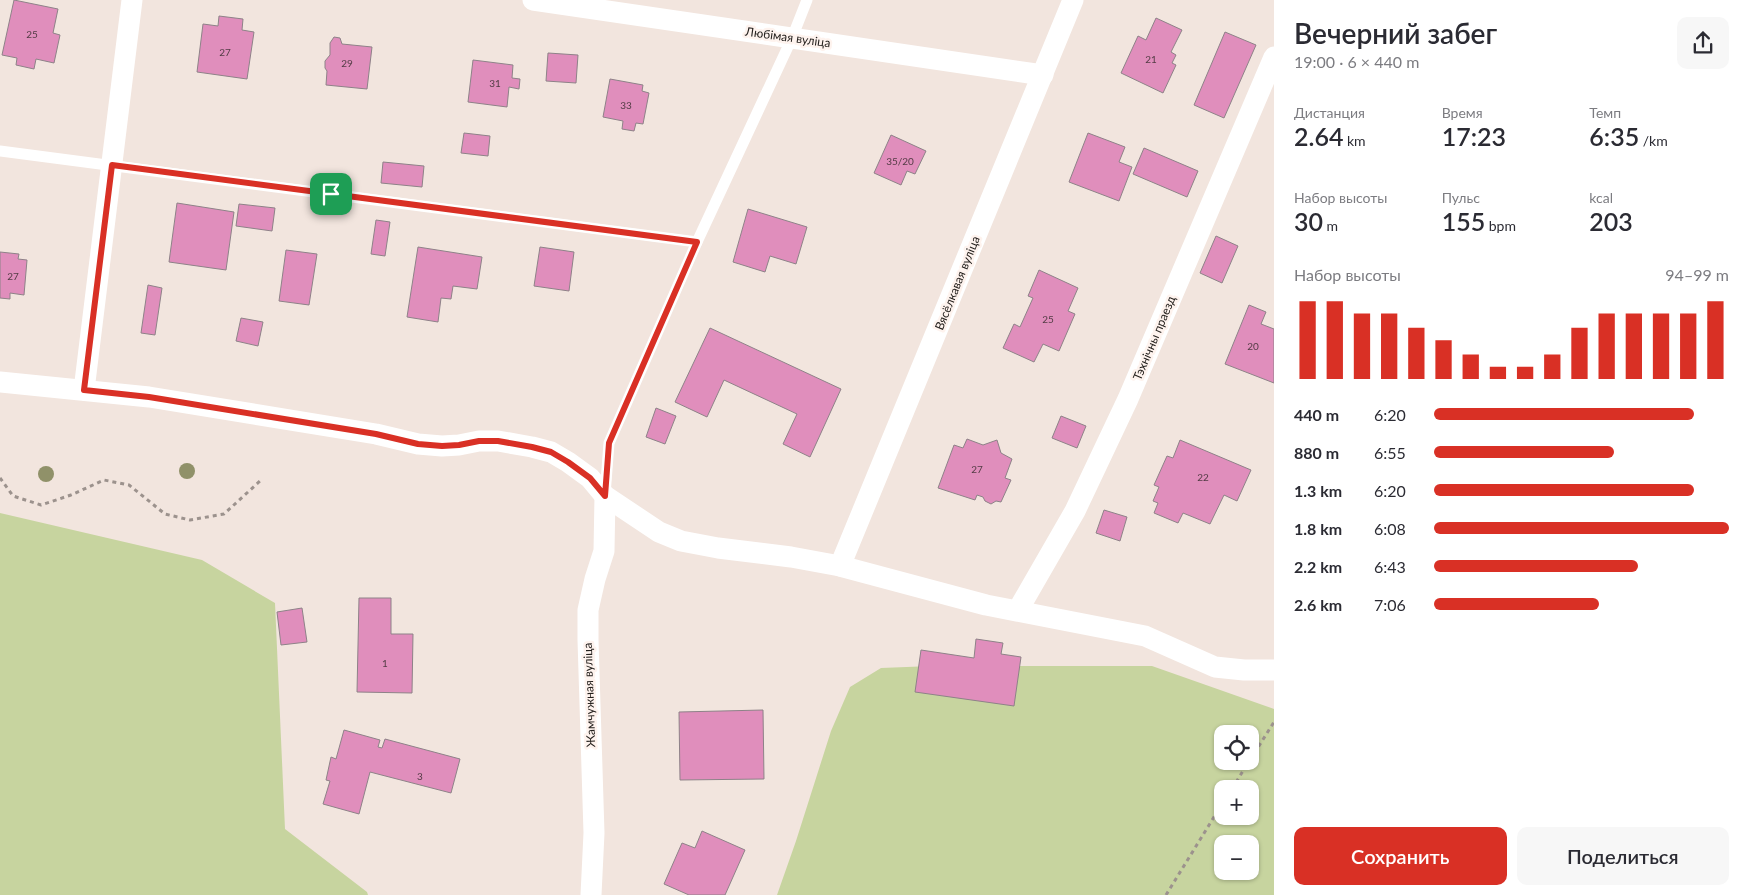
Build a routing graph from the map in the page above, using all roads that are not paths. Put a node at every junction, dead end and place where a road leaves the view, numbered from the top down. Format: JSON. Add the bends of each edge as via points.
{"nodes":[{"id":1,"x":132,"y":0,"type":"edge"},
{"id":2,"x":533,"y":0,"type":"edge"},
{"id":3,"x":807,"y":0,"type":"edge"},
{"id":4,"x":1073,"y":0,"type":"edge"},
{"id":5,"x":792,"y":38,"type":"junction"},
{"id":6,"x":1274,"y":57,"type":"edge"},
{"id":7,"x":1043,"y":75,"type":"junction"},
{"id":8,"x":0,"y":150,"type":"edge"},
{"id":9,"x":112,"y":165,"type":"junction"},
{"id":10,"x":697,"y":242,"type":"junction"},
{"id":11,"x":0,"y":382,"type":"edge"},
{"id":12,"x":84,"y":390,"type":"junction"},
{"id":13,"x":605,"y":496,"type":"junction"},
{"id":14,"x":840,"y":566,"type":"junction"},
{"id":15,"x":1018,"y":610,"type":"junction"},
{"id":16,"x":1274,"y":670,"type":"edge"},
{"id":17,"x":590,"y":895,"type":"edge"}],
"edges":[{"from":1,"to":9,"type":"street"},
{"from":2,"to":5,"type":"street","name":"Любімая вуліца"},
{"from":3,"to":5,"type":"lane"},
{"from":4,"to":7,"type":"street","name":"Вясёлкавая вуліца"},
{"from":5,"to":7,"type":"street","name":"Любімая вуліца"},
{"from":5,"to":10,"type":"lane"},
{"from":6,"to":15,"type":"street","name":"Тэхнічны праезд","via":[[1128,399],[1075,510]]},
{"from":7,"to":14,"type":"street","name":"Вясёлкавая вуліца"},
{"from":8,"to":9,"type":"lane"},
{"from":9,"to":10,"type":"lane"},
{"from":9,"to":12,"type":"street"},
{"from":10,"to":13,"type":"lane","via":[[609,443]]},
{"from":11,"to":12,"type":"street"},
{"from":12,"to":13,"type":"street","via":[[149,397],[376,434],[418,444],[442,446],[488,441],[532,447],[551,452],[568,462],[590,478]]},
{"from":13,"to":14,"type":"street","via":[[653,528],[681,540]]},
{"from":13,"to":17,"type":"street","name":"Жамчужная вуліца","via":[[604,551],[588,610],[594,833]]},
{"from":14,"to":15,"type":"street","via":[[986,605]]},
{"from":15,"to":16,"type":"street","via":[[1145,636],[1215,667]]}]}
